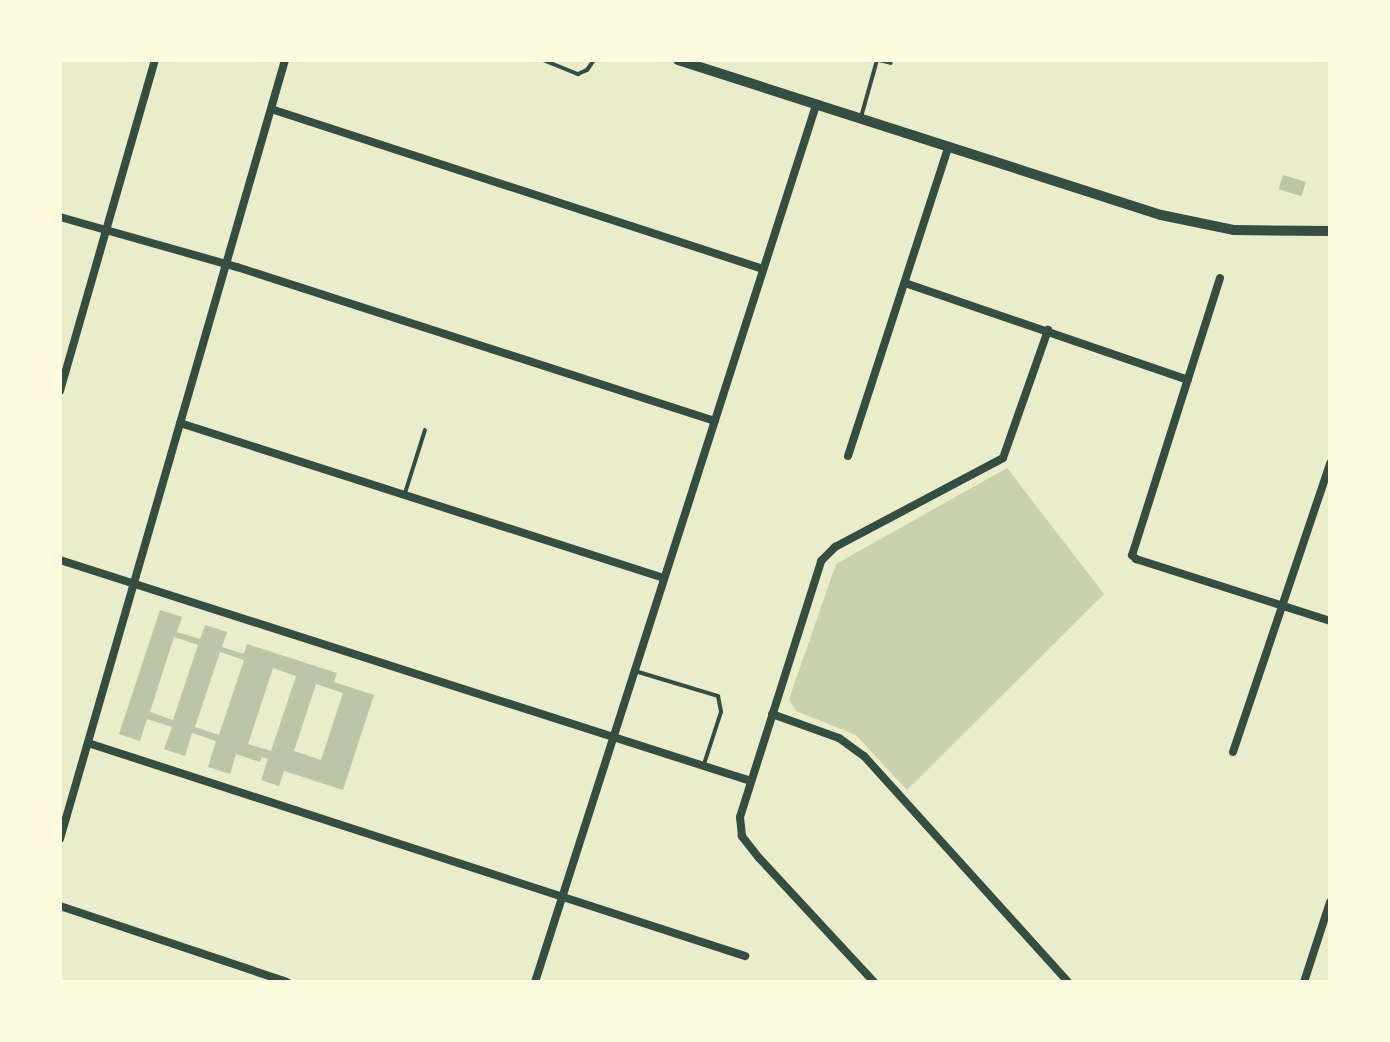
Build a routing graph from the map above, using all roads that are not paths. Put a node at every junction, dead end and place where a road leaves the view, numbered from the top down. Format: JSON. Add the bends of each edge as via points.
{"nodes":[{"id":1,"x":155,"y":60,"type":"edge"},
{"id":2,"x":285,"y":60,"type":"edge"},
{"id":3,"x":543,"y":60,"type":"edge"},
{"id":4,"x":594,"y":60,"type":"edge"},
{"id":5,"x":678,"y":60,"type":"edge"},
{"id":6,"x":878,"y":60,"type":"edge"},
{"id":7,"x":891,"y":63,"type":"dead end"},
{"id":8,"x":816,"y":105,"type":"junction"},
{"id":9,"x":271,"y":109,"type":"junction"},
{"id":10,"x":860,"y":119,"type":"junction"},
{"id":11,"x":948,"y":148,"type":"junction"},
{"id":12,"x":60,"y":217,"type":"edge"},
{"id":13,"x":106,"y":230,"type":"junction"},
{"id":14,"x":1330,"y":231,"type":"edge"},
{"id":15,"x":226,"y":264,"type":"junction"},
{"id":16,"x":763,"y":269,"type":"junction"},
{"id":17,"x":1220,"y":278,"type":"dead end"},
{"id":18,"x":905,"y":283,"type":"junction"},
{"id":19,"x":1048,"y":330,"type":"junction"},
{"id":20,"x":1188,"y":380,"type":"junction"},
{"id":21,"x":60,"y":391,"type":"edge"},
{"id":22,"x":715,"y":421,"type":"junction"},
{"id":23,"x":180,"y":423,"type":"junction"},
{"id":24,"x":425,"y":430,"type":"dead end"},
{"id":25,"x":848,"y":456,"type":"dead end"},
{"id":26,"x":1330,"y":463,"type":"edge"},
{"id":27,"x":404,"y":496,"type":"junction"},
{"id":28,"x":60,"y":560,"type":"edge"},
{"id":29,"x":664,"y":578,"type":"junction"},
{"id":30,"x":134,"y":582,"type":"junction"},
{"id":31,"x":1282,"y":606,"type":"junction"},
{"id":32,"x":1330,"y":621,"type":"edge"},
{"id":33,"x":635,"y":671,"type":"junction"},
{"id":34,"x":772,"y":714,"type":"junction"},
{"id":35,"x":614,"y":737,"type":"junction"},
{"id":36,"x":88,"y":743,"type":"junction"},
{"id":37,"x":1233,"y":752,"type":"dead end"},
{"id":38,"x":703,"y":766,"type":"junction"},
{"id":39,"x":751,"y":781,"type":"junction"},
{"id":40,"x":62,"y":823,"type":"edge"},
{"id":41,"x":60,"y":839,"type":"edge"},
{"id":42,"x":563,"y":898,"type":"junction"},
{"id":43,"x":1330,"y":902,"type":"edge"},
{"id":44,"x":60,"y":906,"type":"edge"},
{"id":45,"x":745,"y":956,"type":"dead end"},
{"id":46,"x":287,"y":982,"type":"edge"},
{"id":47,"x":535,"y":982,"type":"edge"},
{"id":48,"x":874,"y":982,"type":"edge"},
{"id":49,"x":1068,"y":982,"type":"edge"},
{"id":50,"x":1304,"y":982,"type":"edge"}],
"edges":[{"from":1,"to":13,"type":"street"},
{"from":2,"to":9,"type":"street"},
{"from":3,"to":4,"type":"lane","via":[[578,74]]},
{"from":5,"to":8,"type":"street"},
{"from":6,"to":7,"type":"lane"},
{"from":6,"to":10,"type":"lane"},
{"from":8,"to":10,"type":"street"},
{"from":8,"to":16,"type":"street"},
{"from":9,"to":15,"type":"street"},
{"from":9,"to":16,"type":"street"},
{"from":10,"to":11,"type":"street"},
{"from":11,"to":14,"type":"street","via":[[1198,224],[1263,232]]},
{"from":11,"to":18,"type":"street"},
{"from":12,"to":13,"type":"street"},
{"from":13,"to":15,"type":"street"},
{"from":13,"to":21,"type":"street"},
{"from":15,"to":22,"type":"street"},
{"from":15,"to":23,"type":"street"},
{"from":16,"to":22,"type":"street"},
{"from":17,"to":20,"type":"street"},
{"from":18,"to":19,"type":"street"},
{"from":18,"to":25,"type":"street"},
{"from":19,"to":20,"type":"street"},
{"from":19,"to":34,"type":"street","via":[[1003,458],[824,557]]},
{"from":20,"to":31,"type":"street","via":[[1133,556]]},
{"from":22,"to":29,"type":"street"},
{"from":23,"to":27,"type":"street"},
{"from":23,"to":30,"type":"street"},
{"from":24,"to":27,"type":"lane"},
{"from":26,"to":31,"type":"street"},
{"from":27,"to":29,"type":"street"},
{"from":28,"to":30,"type":"street"},
{"from":29,"to":33,"type":"street"},
{"from":30,"to":35,"type":"street"},
{"from":30,"to":36,"type":"street"},
{"from":31,"to":32,"type":"street"},
{"from":31,"to":37,"type":"street"},
{"from":33,"to":35,"type":"street"},
{"from":33,"to":38,"type":"lane","via":[[720,700]]},
{"from":34,"to":39,"type":"street"},
{"from":34,"to":49,"type":"street","via":[[839,738],[864,756]]},
{"from":35,"to":38,"type":"street"},
{"from":35,"to":42,"type":"street"},
{"from":36,"to":40,"type":"street"},
{"from":36,"to":42,"type":"street"},
{"from":38,"to":39,"type":"street"},
{"from":39,"to":48,"type":"street","via":[[740,817],[742,836]]},
{"from":40,"to":41,"type":"street"},
{"from":42,"to":45,"type":"street"},
{"from":42,"to":47,"type":"street"},
{"from":43,"to":50,"type":"street"},
{"from":44,"to":46,"type":"street"}]}
